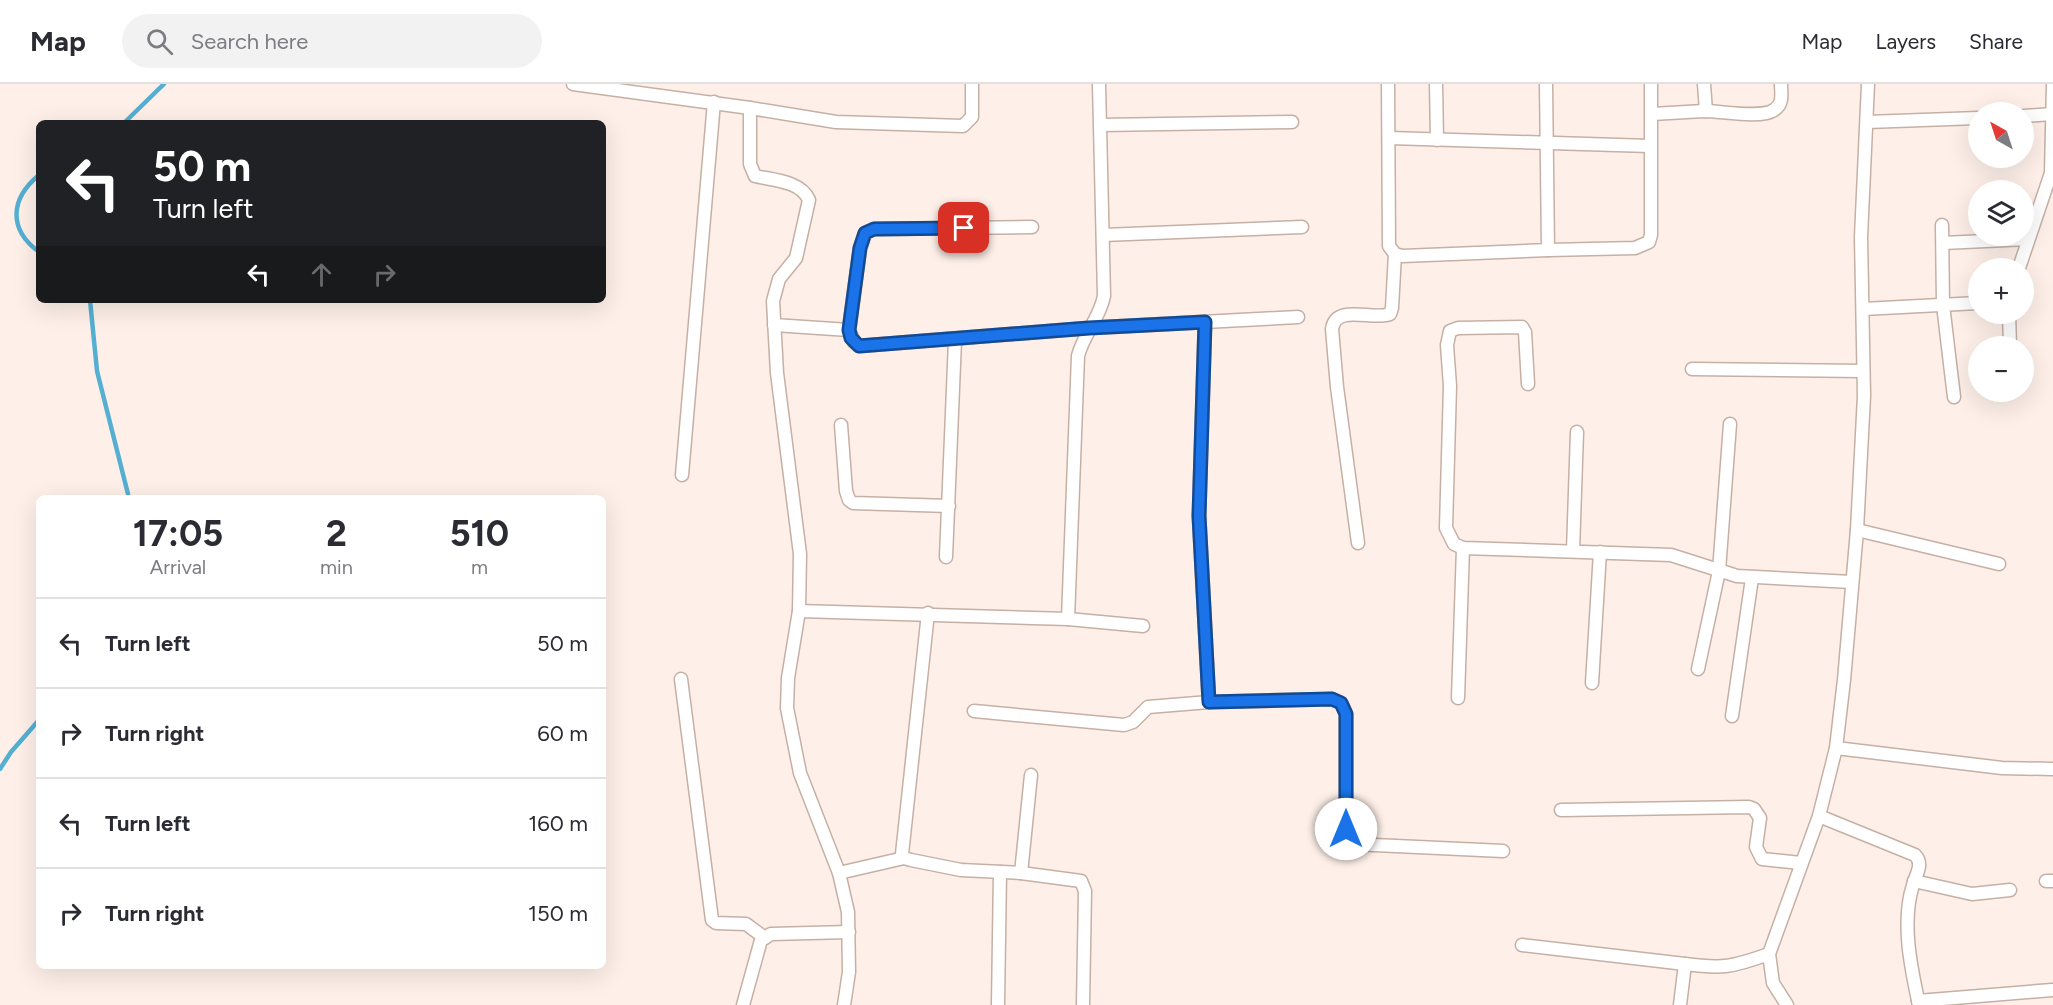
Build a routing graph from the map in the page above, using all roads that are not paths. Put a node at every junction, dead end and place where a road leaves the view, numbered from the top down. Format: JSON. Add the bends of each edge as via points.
{"nodes":[{"id":1,"x":573,"y":84,"type":"edge"},
{"id":2,"x":972,"y":84,"type":"edge"},
{"id":3,"x":1098,"y":84,"type":"edge"},
{"id":4,"x":1388,"y":84,"type":"edge"},
{"id":5,"x":1436,"y":84,"type":"edge"},
{"id":6,"x":1546,"y":84,"type":"edge"},
{"id":7,"x":1652,"y":84,"type":"edge"},
{"id":8,"x":1704,"y":84,"type":"edge"},
{"id":9,"x":1781,"y":84,"type":"edge"},
{"id":10,"x":1868,"y":84,"type":"edge"},
{"id":11,"x":2053,"y":84,"type":"edge"},
{"id":12,"x":714,"y":102,"type":"junction"},
{"id":13,"x":750,"y":108,"type":"junction"},
{"id":14,"x":1706,"y":111,"type":"junction"},
{"id":15,"x":1652,"y":114,"type":"junction"},
{"id":16,"x":2052,"y":114,"type":"edge"},
{"id":17,"x":2034,"y":115,"type":"edge"},
{"id":18,"x":1968,"y":118,"type":"edge"},
{"id":19,"x":1292,"y":122,"type":"dead end"},
{"id":20,"x":1867,"y":122,"type":"junction"},
{"id":21,"x":1101,"y":125,"type":"junction"},
{"id":22,"x":1390,"y":138,"type":"junction"},
{"id":23,"x":1437,"y":140,"type":"junction"},
{"id":24,"x":1547,"y":144,"type":"junction"},
{"id":25,"x":1650,"y":146,"type":"junction"},
{"id":26,"x":2034,"y":224,"type":"edge"},
{"id":27,"x":1942,"y":225,"type":"dead end"},
{"id":28,"x":1032,"y":227,"type":"dead end"},
{"id":29,"x":1302,"y":227,"type":"dead end"},
{"id":30,"x":1103,"y":235,"type":"junction"},
{"id":31,"x":1968,"y":242,"type":"edge"},
{"id":32,"x":1942,"y":243,"type":"junction"},
{"id":33,"x":1548,"y":250,"type":"junction"},
{"id":34,"x":1395,"y":254,"type":"junction"},
{"id":35,"x":1968,"y":304,"type":"edge"},
{"id":36,"x":1943,"y":305,"type":"junction"},
{"id":37,"x":1863,"y":309,"type":"junction"},
{"id":38,"x":1298,"y":317,"type":"dead end"},
{"id":39,"x":1205,"y":322,"type":"junction"},
{"id":40,"x":774,"y":325,"type":"junction"},
{"id":41,"x":1089,"y":328,"type":"junction"},
{"id":42,"x":849,"y":330,"type":"junction"},
{"id":43,"x":955,"y":340,"type":"junction"},
{"id":44,"x":1692,"y":369,"type":"dead end"},
{"id":45,"x":1862,"y":371,"type":"junction"},
{"id":46,"x":1528,"y":384,"type":"dead end"},
{"id":47,"x":1954,"y":397,"type":"dead end"},
{"id":48,"x":1730,"y":424,"type":"dead end"},
{"id":49,"x":841,"y":425,"type":"dead end"},
{"id":50,"x":1577,"y":432,"type":"dead end"},
{"id":51,"x":682,"y":475,"type":"dead end"},
{"id":52,"x":949,"y":506,"type":"junction"},
{"id":53,"x":1857,"y":530,"type":"junction"},
{"id":54,"x":1358,"y":543,"type":"dead end"},
{"id":55,"x":1463,"y":548,"type":"junction"},
{"id":56,"x":1574,"y":551,"type":"junction"},
{"id":57,"x":1599,"y":552,"type":"junction"},
{"id":58,"x":946,"y":557,"type":"dead end"},
{"id":59,"x":1999,"y":564,"type":"dead end"},
{"id":60,"x":1719,"y":571,"type":"junction"},
{"id":61,"x":1752,"y":578,"type":"junction"},
{"id":62,"x":1852,"y":582,"type":"junction"},
{"id":63,"x":800,"y":611,"type":"junction"},
{"id":64,"x":928,"y":613,"type":"junction"},
{"id":65,"x":1068,"y":619,"type":"junction"},
{"id":66,"x":1143,"y":626,"type":"dead end"},
{"id":67,"x":1698,"y":669,"type":"dead end"},
{"id":68,"x":681,"y":679,"type":"dead end"},
{"id":69,"x":1592,"y":683,"type":"dead end"},
{"id":70,"x":1458,"y":698,"type":"dead end"},
{"id":71,"x":1209,"y":702,"type":"junction"},
{"id":72,"x":974,"y":711,"type":"dead end"},
{"id":73,"x":1732,"y":716,"type":"dead end"},
{"id":74,"x":1836,"y":748,"type":"junction"},
{"id":75,"x":2053,"y":769,"type":"edge"},
{"id":76,"x":1031,"y":775,"type":"dead end"},
{"id":77,"x":1561,"y":810,"type":"dead end"},
{"id":78,"x":1819,"y":816,"type":"junction"},
{"id":79,"x":1503,"y":851,"type":"dead end"},
{"id":80,"x":904,"y":858,"type":"junction"},
{"id":81,"x":1801,"y":863,"type":"junction"},
{"id":82,"x":1000,"y":872,"type":"junction"},
{"id":83,"x":838,"y":873,"type":"junction"},
{"id":84,"x":1021,"y":873,"type":"junction"},
{"id":85,"x":1914,"y":881,"type":"junction"},
{"id":86,"x":2010,"y":890,"type":"dead end"},
{"id":87,"x":849,"y":932,"type":"junction"},
{"id":88,"x":765,"y":938,"type":"junction"},
{"id":89,"x":1522,"y":945,"type":"dead end"},
{"id":90,"x":1769,"y":954,"type":"junction"},
{"id":91,"x":1684,"y":964,"type":"junction"},
{"id":92,"x":2052,"y":990,"type":"edge"},
{"id":93,"x":1919,"y":1003,"type":"edge"},
{"id":94,"x":742,"y":1005,"type":"edge"},
{"id":95,"x":844,"y":1005,"type":"edge"},
{"id":96,"x":998,"y":1005,"type":"edge"},
{"id":97,"x":1083,"y":1005,"type":"edge"},
{"id":98,"x":1680,"y":1005,"type":"edge"},
{"id":99,"x":1787,"y":1005,"type":"edge"}],
"edges":[{"from":1,"to":12,"type":"street"},
{"from":2,"to":13,"type":"street","via":[[972,117],[963,126],[868,125]]},
{"from":3,"to":21,"type":"street"},
{"from":4,"to":22,"type":"street"},
{"from":5,"to":23,"type":"street"},
{"from":6,"to":24,"type":"street"},
{"from":7,"to":15,"type":"street"},
{"from":8,"to":14,"type":"street"},
{"from":9,"to":14,"type":"street","via":[[1782,98],[1776,110]]},
{"from":10,"to":20,"type":"street"},
{"from":11,"to":16,"type":"street"},
{"from":12,"to":13,"type":"street"},
{"from":12,"to":51,"type":"street"},
{"from":13,"to":40,"type":"street","via":[[753,173],[796,186],[808,200],[796,258],[777,284]]},
{"from":14,"to":15,"type":"street"},
{"from":15,"to":25,"type":"street"},
{"from":16,"to":17,"type":"street"},
{"from":16,"to":26,"type":"street","via":[[2051,173]]},
{"from":18,"to":20,"type":"street"},
{"from":19,"to":21,"type":"street"},
{"from":20,"to":37,"type":"street","via":[[1861,237]]},
{"from":21,"to":30,"type":"street"},
{"from":22,"to":23,"type":"street"},
{"from":22,"to":34,"type":"street","via":[[1389,246]]},
{"from":23,"to":24,"type":"street"},
{"from":24,"to":25,"type":"street"},
{"from":24,"to":33,"type":"street"},
{"from":25,"to":33,"type":"street","via":[[1649,242],[1635,248]]},
{"from":27,"to":32,"type":"street"},
{"from":28,"to":42,"type":"street","via":[[874,229],[865,233]]},
{"from":29,"to":30,"type":"street"},
{"from":30,"to":41,"type":"street","via":[[1104,296]]},
{"from":31,"to":32,"type":"street"},
{"from":32,"to":36,"type":"street"},
{"from":33,"to":34,"type":"street"},
{"from":34,"to":54,"type":"street","via":[[1390,314],[1341,316],[1332,329]]},
{"from":35,"to":36,"type":"street"},
{"from":36,"to":37,"type":"street"},
{"from":36,"to":47,"type":"street"},
{"from":37,"to":45,"type":"street"},
{"from":38,"to":39,"type":"street"},
{"from":39,"to":41,"type":"street"},
{"from":39,"to":71,"type":"street","via":[[1199,516]]},
{"from":40,"to":42,"type":"street"},
{"from":40,"to":63,"type":"street","via":[[800,554]]},
{"from":41,"to":43,"type":"street"},
{"from":41,"to":65,"type":"street","via":[[1078,356]]},
{"from":42,"to":43,"type":"street","via":[[859,346]]},
{"from":43,"to":52,"type":"street"},
{"from":44,"to":45,"type":"street"},
{"from":45,"to":53,"type":"street"},
{"from":46,"to":55,"type":"street","via":[[1522,327],[1450,331],[1446,528],[1454,544]]},
{"from":48,"to":60,"type":"street"},
{"from":49,"to":52,"type":"street","via":[[849,500]]},
{"from":50,"to":56,"type":"street"},
{"from":52,"to":58,"type":"street"},
{"from":53,"to":59,"type":"street"},
{"from":53,"to":62,"type":"street"},
{"from":55,"to":56,"type":"street"},
{"from":55,"to":70,"type":"street"},
{"from":56,"to":57,"type":"street"},
{"from":57,"to":60,"type":"street","via":[[1671,555]]},
{"from":57,"to":69,"type":"street"},
{"from":60,"to":61,"type":"street"},
{"from":60,"to":67,"type":"street"},
{"from":61,"to":62,"type":"street"},
{"from":61,"to":73,"type":"street"},
{"from":62,"to":74,"type":"street"},
{"from":63,"to":64,"type":"street"},
{"from":63,"to":83,"type":"street","via":[[788,678],[788,717],[800,773]]},
{"from":64,"to":65,"type":"street"},
{"from":64,"to":80,"type":"street","via":[[901,848]]},
{"from":65,"to":66,"type":"street"},
{"from":68,"to":88,"type":"street","via":[[712,920],[746,924]]},
{"from":71,"to":72,"type":"street","via":[[1148,707],[1133,722],[1125,724]]},
{"from":71,"to":79,"type":"street","via":[[1332,699],[1341,703],[1346,714],[1346,829],[1353,844]]},
{"from":74,"to":75,"type":"street","via":[[2002,768]]},
{"from":74,"to":78,"type":"street"},
{"from":76,"to":84,"type":"street"},
{"from":77,"to":81,"type":"street","via":[[1749,807],[1760,818],[1756,847],[1762,859]]},
{"from":78,"to":81,"type":"street"},
{"from":78,"to":85,"type":"street","via":[[1915,855],[1920,864]]},
{"from":80,"to":82,"type":"street","via":[[961,870]]},
{"from":80,"to":83,"type":"street"},
{"from":81,"to":90,"type":"street"},
{"from":82,"to":84,"type":"street"},
{"from":82,"to":96,"type":"street"},
{"from":83,"to":87,"type":"street"},
{"from":84,"to":97,"type":"street","via":[[1075,879],[1084,885]]},
{"from":85,"to":86,"type":"street","via":[[1972,894]]},
{"from":85,"to":93,"type":"street","via":[[1908,919]]},
{"from":87,"to":88,"type":"street","via":[[771,934]]},
{"from":87,"to":95,"type":"street"},
{"from":88,"to":94,"type":"street","via":[[757,948]]},
{"from":89,"to":91,"type":"street"},
{"from":90,"to":91,"type":"street","via":[[1729,967]]},
{"from":90,"to":99,"type":"street","via":[[1773,982]]},
{"from":91,"to":98,"type":"street"},
{"from":92,"to":93,"type":"street"}]}
